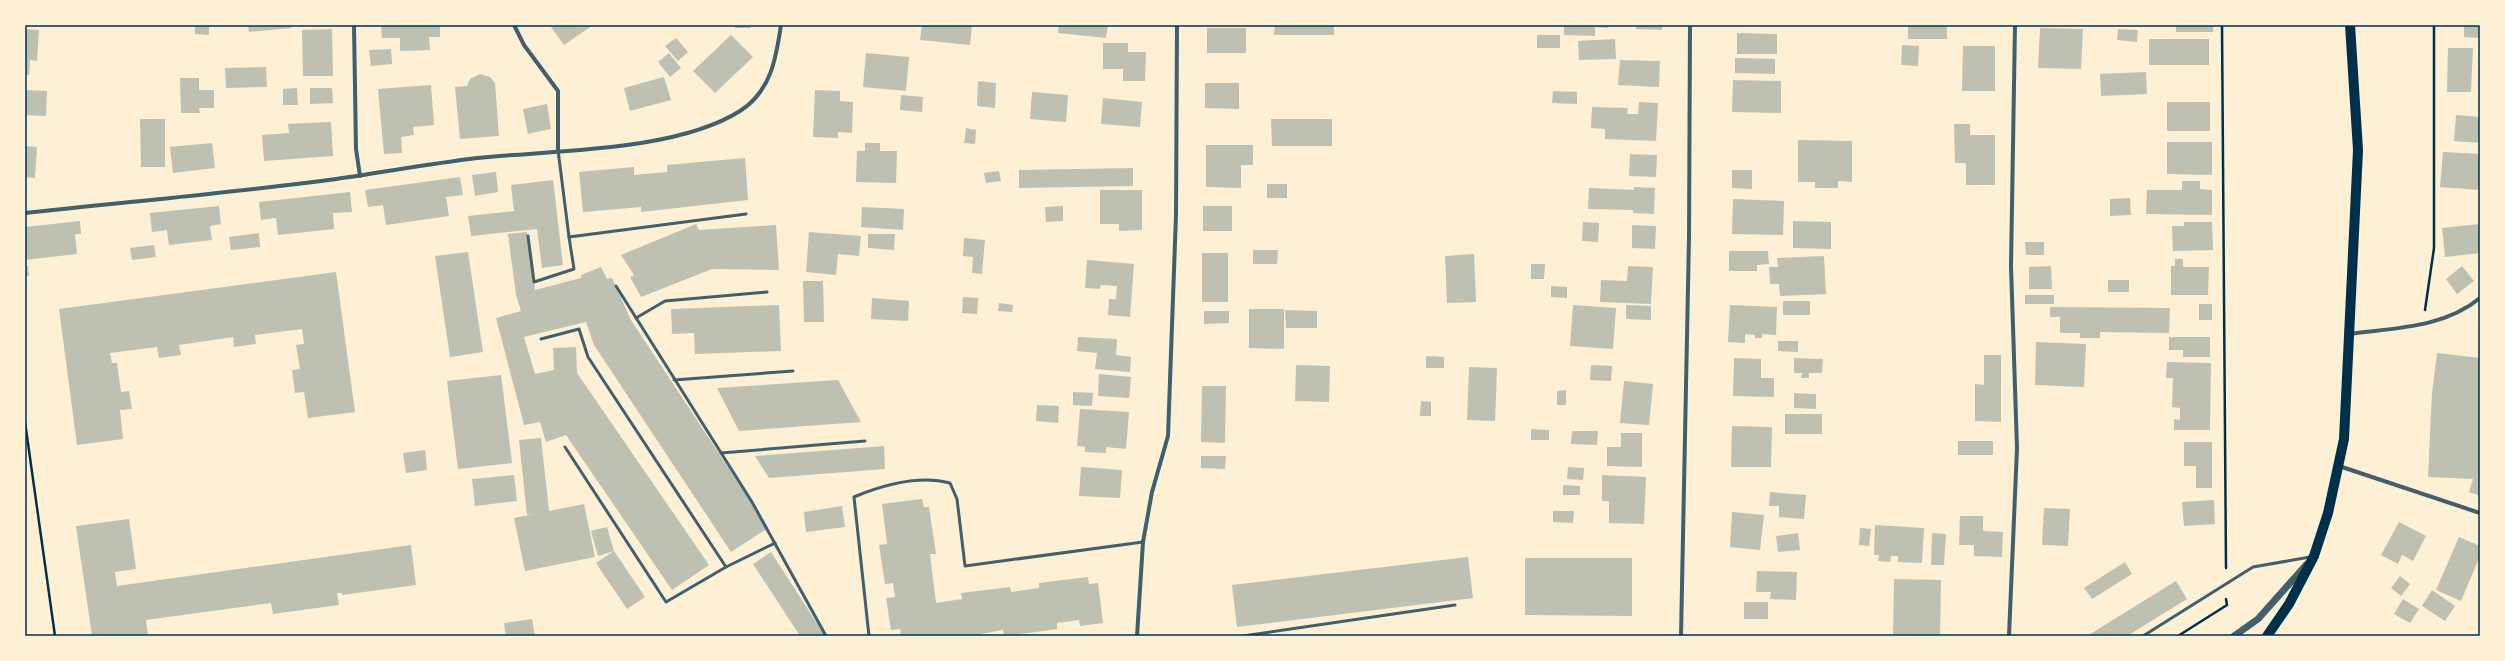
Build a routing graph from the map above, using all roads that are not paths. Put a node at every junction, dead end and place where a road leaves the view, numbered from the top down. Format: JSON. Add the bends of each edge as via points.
{"nodes":[{"id":1,"x":354,"y":25,"type":"edge"},
{"id":2,"x":514,"y":25,"type":"edge"},
{"id":3,"x":781,"y":25,"type":"edge"},
{"id":4,"x":1177,"y":25,"type":"edge"},
{"id":5,"x":1690,"y":25,"type":"edge"},
{"id":6,"x":2015,"y":25,"type":"edge"},
{"id":7,"x":2350,"y":25,"type":"edge"},
{"id":8,"x":558,"y":150,"type":"junction"},
{"id":9,"x":360,"y":176,"type":"junction"},
{"id":10,"x":25,"y":213,"type":"edge"},
{"id":11,"x":746,"y":214,"type":"dead end"},
{"id":12,"x":528,"y":236,"type":"dead end"},
{"id":13,"x":569,"y":237,"type":"junction"},
{"id":14,"x":616,"y":286,"type":"dead end"},
{"id":15,"x":767,"y":292,"type":"dead end"},
{"id":16,"x":2480,"y":298,"type":"edge"},
{"id":17,"x":636,"y":318,"type":"junction"},
{"id":18,"x":2349,"y":334,"type":"junction"},
{"id":19,"x":541,"y":339,"type":"dead end"},
{"id":20,"x":793,"y":371,"type":"dead end"},
{"id":21,"x":674,"y":380,"type":"junction"},
{"id":22,"x":865,"y":441,"type":"dead end"},
{"id":23,"x":565,"y":447,"type":"dead end"},
{"id":24,"x":721,"y":453,"type":"junction"},
{"id":25,"x":2339,"y":466,"type":"junction"},
{"id":26,"x":2480,"y":513,"type":"edge"},
{"id":27,"x":1143,"y":542,"type":"junction"},
{"id":28,"x":775,"y":543,"type":"junction"},
{"id":29,"x":2314,"y":556,"type":"junction"},
{"id":30,"x":726,"y":567,"type":"junction"},
{"id":31,"x":1455,"y":605,"type":"dead end"},
{"id":32,"x":826,"y":636,"type":"edge"},
{"id":33,"x":869,"y":636,"type":"edge"},
{"id":34,"x":1137,"y":636,"type":"edge"},
{"id":35,"x":1243,"y":636,"type":"edge"},
{"id":36,"x":1680,"y":636,"type":"edge"},
{"id":37,"x":2009,"y":636,"type":"edge"},
{"id":38,"x":2143,"y":636,"type":"edge"},
{"id":39,"x":2234,"y":636,"type":"edge"},
{"id":40,"x":2267,"y":636,"type":"edge"}],
"edges":[{"from":1,"to":9,"type":"street","via":[[356,149]]},
{"from":2,"to":8,"type":"street","via":[[524,46],[558,91]]},
{"from":3,"to":8,"type":"street","via":[[774,66],[767,82],[751,102],[722,120],[674,137]]},
{"from":4,"to":27,"type":"street","via":[[1176,215],[1168,436],[1152,492]]},
{"from":5,"to":36,"type":"street"},
{"from":6,"to":37,"type":"street","via":[[2011,266],[2017,448]]},
{"from":7,"to":18,"type":"main road","via":[[2358,150]]},
{"from":8,"to":9,"type":"street","via":[[435,163]]},
{"from":8,"to":13,"type":"lane"},
{"from":9,"to":10,"type":"street"},
{"from":11,"to":13,"type":"lane"},
{"from":12,"to":13,"type":"lane","via":[[534,282],[574,269]]},
{"from":14,"to":17,"type":"lane"},
{"from":15,"to":17,"type":"lane","via":[[665,301]]},
{"from":16,"to":18,"type":"street","via":[[2469,308],[2450,317],[2423,324]]},
{"from":17,"to":21,"type":"lane"},
{"from":18,"to":25,"type":"main road","via":[[2344,439]]},
{"from":19,"to":30,"type":"lane","via":[[579,329],[588,357]]},
{"from":20,"to":21,"type":"lane"},
{"from":21,"to":24,"type":"lane"},
{"from":22,"to":24,"type":"lane"},
{"from":23,"to":30,"type":"lane","via":[[666,602]]},
{"from":24,"to":28,"type":"lane"},
{"from":25,"to":26,"type":"street"},
{"from":25,"to":29,"type":"main road"},
{"from":27,"to":33,"type":"lane","via":[[965,566],[958,499],[950,483],[932,479],[876,488],[854,498]]},
{"from":27,"to":34,"type":"street"},
{"from":28,"to":30,"type":"lane"},
{"from":28,"to":32,"type":"lane"},
{"from":29,"to":38,"type":"lane","via":[[2253,567]]},
{"from":29,"to":39,"type":"street","via":[[2258,619]]},
{"from":29,"to":40,"type":"main road","via":[[2289,604]]},
{"from":31,"to":35,"type":"lane"}]}
